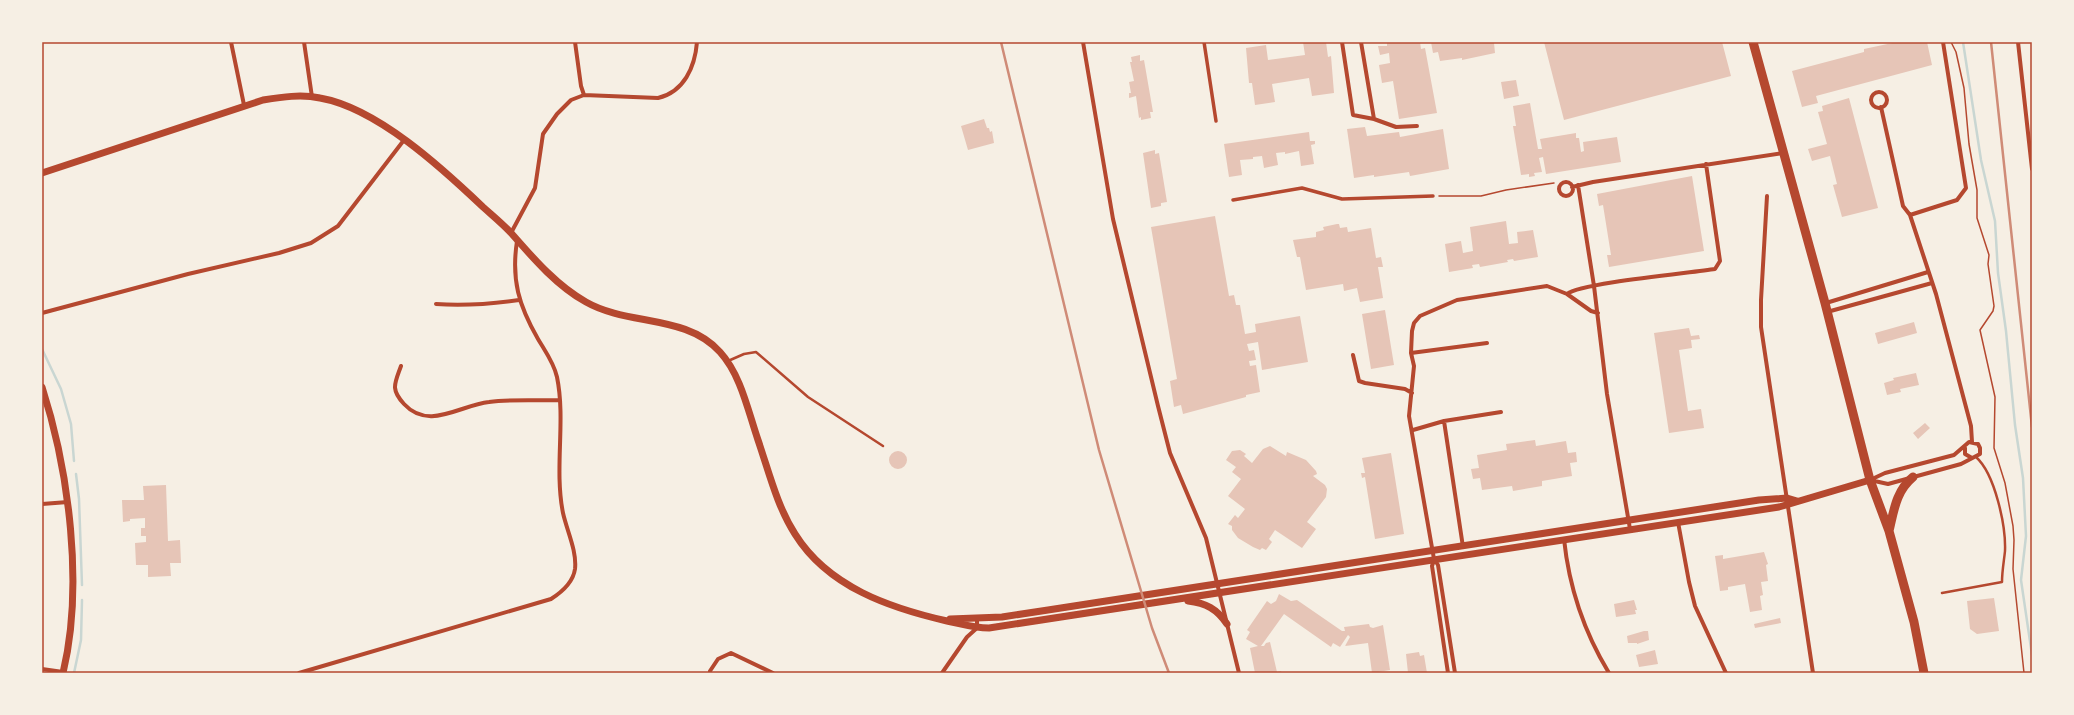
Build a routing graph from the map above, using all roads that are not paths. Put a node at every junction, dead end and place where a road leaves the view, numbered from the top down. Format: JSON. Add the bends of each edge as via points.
{"nodes":[{"id":1,"x":231,"y":42,"type":"edge"},
{"id":2,"x":304,"y":42,"type":"edge"},
{"id":3,"x":576,"y":42,"type":"edge"},
{"id":4,"x":697,"y":42,"type":"edge"},
{"id":5,"x":1083,"y":42,"type":"edge"},
{"id":6,"x":1204,"y":42,"type":"edge"},
{"id":7,"x":1342,"y":42,"type":"edge"},
{"id":8,"x":1361,"y":42,"type":"edge"},
{"id":9,"x":1753,"y":42,"type":"edge"},
{"id":10,"x":1943,"y":42,"type":"edge"},
{"id":11,"x":2018,"y":42,"type":"edge"},
{"id":12,"x":584,"y":95,"type":"junction"},
{"id":13,"x":312,"y":97,"type":"junction"},
{"id":14,"x":244,"y":105,"type":"junction"},
{"id":15,"x":1881,"y":107,"type":"dead end"},
{"id":16,"x":1374,"y":119,"type":"junction"},
{"id":17,"x":1216,"y":121,"type":"dead end"},
{"id":18,"x":1417,"y":126,"type":"dead end"},
{"id":19,"x":404,"y":140,"type":"junction"},
{"id":20,"x":1783,"y":152,"type":"junction"},
{"id":21,"x":1706,"y":164,"type":"junction"},
{"id":22,"x":2032,"y":169,"type":"edge"},
{"id":23,"x":42,"y":173,"type":"edge"},
{"id":24,"x":1578,"y":185,"type":"junction"},
{"id":25,"x":1572,"y":187,"type":"junction"},
{"id":26,"x":1433,"y":196,"type":"road end"},
{"id":27,"x":1767,"y":196,"type":"dead end"},
{"id":28,"x":1233,"y":200,"type":"dead end"},
{"id":29,"x":1910,"y":215,"type":"junction"},
{"id":30,"x":512,"y":233,"type":"junction"},
{"id":31,"x":517,"y":241,"type":"junction"},
{"id":32,"x":1928,"y":272,"type":"junction"},
{"id":33,"x":1932,"y":283,"type":"junction"},
{"id":34,"x":1594,"y":286,"type":"junction"},
{"id":35,"x":1566,"y":294,"type":"junction"},
{"id":36,"x":519,"y":300,"type":"junction"},
{"id":37,"x":436,"y":304,"type":"dead end"},
{"id":38,"x":1826,"y":307,"type":"junction"},
{"id":39,"x":42,"y":313,"type":"edge"},
{"id":40,"x":1598,"y":313,"type":"junction"},
{"id":41,"x":1487,"y":342,"type":"dead end"},
{"id":42,"x":1411,"y":354,"type":"junction"},
{"id":43,"x":1353,"y":355,"type":"dead end"},
{"id":44,"x":727,"y":361,"type":"junction"},
{"id":45,"x":401,"y":366,"type":"dead end"},
{"id":46,"x":42,"y":387,"type":"edge"},
{"id":47,"x":1412,"y":393,"type":"junction"},
{"id":48,"x":559,"y":400,"type":"junction"},
{"id":49,"x":1501,"y":412,"type":"dead end"},
{"id":50,"x":1444,"y":421,"type":"junction"},
{"id":51,"x":1412,"y":430,"type":"junction"},
{"id":52,"x":1972,"y":442,"type":"junction"},
{"id":53,"x":883,"y":446,"type":"dead end"},
{"id":54,"x":1965,"y":448,"type":"junction"},
{"id":55,"x":1974,"y":458,"type":"junction"},
{"id":56,"x":1914,"y":477,"type":"junction"},
{"id":57,"x":1870,"y":480,"type":"junction"},
{"id":58,"x":1787,"y":498,"type":"junction"},
{"id":59,"x":1797,"y":501,"type":"junction"},
{"id":60,"x":68,"y":502,"type":"junction"},
{"id":61,"x":42,"y":504,"type":"edge"},
{"id":62,"x":1788,"y":505,"type":"junction"},
{"id":63,"x":1628,"y":520,"type":"junction"},
{"id":64,"x":1678,"y":521,"type":"junction"},
{"id":65,"x":1630,"y":530,"type":"junction"},
{"id":66,"x":1888,"y":531,"type":"junction"},
{"id":67,"x":1564,"y":539,"type":"junction"},
{"id":68,"x":1463,"y":547,"type":"junction"},
{"id":69,"x":1433,"y":551,"type":"junction"},
{"id":70,"x":1434,"y":559,"type":"junction"},
{"id":71,"x":1217,"y":584,"type":"junction"},
{"id":72,"x":1219,"y":593,"type":"junction"},
{"id":73,"x":1942,"y":593,"type":"dead end"},
{"id":74,"x":1181,"y":600,"type":"junction"},
{"id":75,"x":977,"y":618,"type":"junction"},
{"id":76,"x":944,"y":620,"type":"junction"},
{"id":77,"x":1227,"y":624,"type":"junction"},
{"id":78,"x":977,"y":628,"type":"junction"},
{"id":79,"x":42,"y":669,"type":"edge"},
{"id":80,"x":710,"y":671,"type":"dead end"},
{"id":81,"x":63,"y":672,"type":"edge"},
{"id":82,"x":299,"y":673,"type":"edge"},
{"id":83,"x":773,"y":673,"type":"edge"},
{"id":84,"x":942,"y":673,"type":"edge"},
{"id":85,"x":1239,"y":673,"type":"edge"},
{"id":86,"x":1448,"y":673,"type":"edge"},
{"id":87,"x":1455,"y":673,"type":"edge"},
{"id":88,"x":1609,"y":673,"type":"edge"},
{"id":89,"x":1726,"y":673,"type":"edge"},
{"id":90,"x":1813,"y":673,"type":"edge"},
{"id":91,"x":1924,"y":673,"type":"edge"}],
"edges":[{"from":1,"to":14,"type":"street"},
{"from":2,"to":13,"type":"street"},
{"from":3,"to":12,"type":"street","via":[[580,86]]},
{"from":4,"to":12,"type":"street","via":[[696,60],[681,86],[670,95],[658,98]]},
{"from":5,"to":71,"type":"street","via":[[1113,219],[1158,406],[1170,453],[1206,538]]},
{"from":6,"to":17,"type":"street"},
{"from":7,"to":16,"type":"street","via":[[1353,115]]},
{"from":8,"to":16,"type":"street"},
{"from":9,"to":20,"type":"highway"},
{"from":10,"to":29,"type":"street","via":[[1966,188],[1957,200]]},
{"from":11,"to":22,"type":"street"},
{"from":12,"to":30,"type":"street","via":[[571,100],[543,134],[535,188]]},
{"from":13,"to":14,"type":"street","via":[[282,97]]},
{"from":13,"to":19,"type":"street","via":[[352,108]]},
{"from":14,"to":23,"type":"street"},
{"from":15,"to":29,"type":"street","via":[[1903,206]]},
{"from":16,"to":18,"type":"street","via":[[1396,127]]},
{"from":19,"to":30,"type":"street","via":[[463,188]]},
{"from":19,"to":39,"type":"street","via":[[338,226],[311,243]]},
{"from":20,"to":21,"type":"street"},
{"from":20,"to":38,"type":"highway"},
{"from":21,"to":24,"type":"street"},
{"from":21,"to":34,"type":"street","via":[[1720,261],[1718,266],[1715,269],[1686,274]]},
{"from":24,"to":25,"type":"street"},
{"from":24,"to":34,"type":"street"},
{"from":25,"to":25,"type":"street","via":[[1570,195],[1564,196],[1559,190],[1564,183]]},
{"from":26,"to":28,"type":"street","via":[[1342,199],[1302,188]]},
{"from":27,"to":58,"type":"street","via":[[1761,327]]},
{"from":29,"to":32,"type":"street"},
{"from":30,"to":31,"type":"street"},
{"from":31,"to":36,"type":"street","via":[[514,267]]},
{"from":31,"to":44,"type":"street","via":[[584,301],[619,314],[690,331],[711,343]]},
{"from":32,"to":33,"type":"street"},
{"from":32,"to":38,"type":"street"},
{"from":33,"to":38,"type":"street"},
{"from":33,"to":52,"type":"street","via":[[1971,426]]},
{"from":34,"to":35,"type":"street"},
{"from":34,"to":40,"type":"street"},
{"from":35,"to":40,"type":"street"},
{"from":35,"to":42,"type":"street","via":[[1547,286],[1448,303],[1420,316],[1414,323]]},
{"from":36,"to":37,"type":"street","via":[[483,304]]},
{"from":36,"to":48,"type":"street","via":[[553,365],[557,376]]},
{"from":38,"to":57,"type":"highway"},
{"from":40,"to":63,"type":"street","via":[[1604,375]]},
{"from":41,"to":42,"type":"street"},
{"from":42,"to":47,"type":"street","via":[[1414,366]]},
{"from":43,"to":47,"type":"street","via":[[1359,381],[1405,389]]},
{"from":44,"to":53,"type":"lane","via":[[756,352],[808,397]]},
{"from":44,"to":76,"type":"street","via":[[737,380],[782,510],[807,549],[840,579],[862,593],[899,608]]},
{"from":45,"to":48,"type":"street","via":[[394,386],[396,395],[414,414],[424,417],[444,415],[490,402]]},
{"from":46,"to":60,"type":"street","via":[[57,436]]},
{"from":47,"to":51,"type":"street","via":[[1409,416]]},
{"from":48,"to":82,"type":"street","via":[[562,504],[575,558],[574,575],[561,592],[551,599]]},
{"from":49,"to":50,"type":"street"},
{"from":50,"to":51,"type":"street"},
{"from":50,"to":68,"type":"street"},
{"from":51,"to":69,"type":"street"},
{"from":52,"to":54,"type":"street"},
{"from":52,"to":55,"type":"street","via":[[1980,448],[1980,454]]},
{"from":54,"to":55,"type":"street","via":[[1967,456]]},
{"from":54,"to":57,"type":"street","via":[[1954,455],[1885,473]]},
{"from":55,"to":56,"type":"street"},
{"from":55,"to":73,"type":"lane","via":[[1980,462],[1988,476],[1997,499],[2005,552],[2002,582]]},
{"from":56,"to":57,"type":"street","via":[[1888,484]]},
{"from":56,"to":66,"type":"highway","via":[[1904,484],[1897,498]]},
{"from":57,"to":59,"type":"street"},
{"from":57,"to":66,"type":"highway"},
{"from":58,"to":59,"type":"street"},
{"from":58,"to":62,"type":"street"},
{"from":58,"to":63,"type":"street"},
{"from":59,"to":62,"type":"street"},
{"from":60,"to":61,"type":"street"},
{"from":60,"to":81,"type":"street","via":[[71,598],[70,630]]},
{"from":62,"to":64,"type":"street"},
{"from":62,"to":90,"type":"street"},
{"from":63,"to":65,"type":"street"},
{"from":63,"to":68,"type":"street"},
{"from":64,"to":65,"type":"street"},
{"from":64,"to":89,"type":"street","via":[[1696,606]]},
{"from":65,"to":67,"type":"street"},
{"from":66,"to":91,"type":"highway","via":[[1916,630]]},
{"from":67,"to":70,"type":"street"},
{"from":67,"to":88,"type":"street","via":[[1569,576],[1582,620]]},
{"from":68,"to":69,"type":"street"},
{"from":69,"to":70,"type":"street"},
{"from":69,"to":71,"type":"street"},
{"from":70,"to":72,"type":"street"},
{"from":70,"to":86,"type":"street","via":[[1432,566]]},
{"from":70,"to":87,"type":"street","via":[[1438,565]]},
{"from":71,"to":72,"type":"street"},
{"from":71,"to":75,"type":"street","via":[[1002,617]]},
{"from":72,"to":74,"type":"street"},
{"from":72,"to":77,"type":"street"},
{"from":74,"to":77,"type":"street","via":[[1199,602],[1213,608]]},
{"from":74,"to":78,"type":"street"},
{"from":75,"to":76,"type":"street"},
{"from":75,"to":78,"type":"street"},
{"from":76,"to":78,"type":"street"},
{"from":77,"to":85,"type":"street"},
{"from":78,"to":84,"type":"street","via":[[967,637]]},
{"from":79,"to":81,"type":"street"},
{"from":80,"to":83,"type":"street","via":[[718,659],[731,653]]}]}
